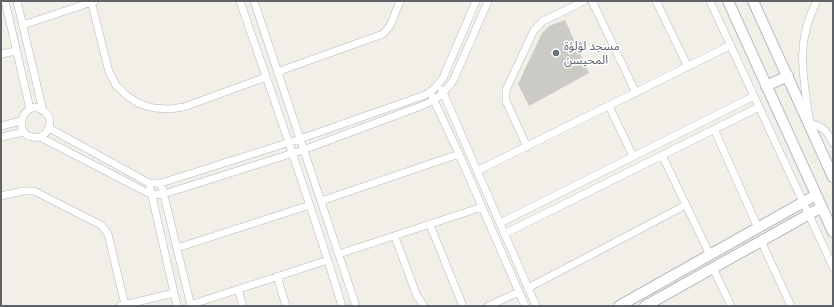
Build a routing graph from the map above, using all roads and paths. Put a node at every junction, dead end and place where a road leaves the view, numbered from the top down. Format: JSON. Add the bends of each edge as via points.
{"nodes":[{"id":1,"x":5,"y":1,"type":"edge"},
{"id":2,"x":17,"y":1,"type":"edge"},
{"id":3,"x":92,"y":1,"type":"edge"},
{"id":4,"x":240,"y":1,"type":"edge"},
{"id":5,"x":254,"y":1,"type":"edge"},
{"id":6,"x":400,"y":1,"type":"edge"},
{"id":7,"x":476,"y":1,"type":"edge"},
{"id":8,"x":488,"y":1,"type":"edge"},
{"id":9,"x":584,"y":1,"type":"edge"},
{"id":10,"x":592,"y":1,"type":"edge"},
{"id":11,"x":656,"y":1,"type":"edge"},
{"id":12,"x":710,"y":1,"type":"edge"},
{"id":13,"x":728,"y":1,"type":"edge"},
{"id":14,"x":753,"y":1,"type":"edge"},
{"id":15,"x":817,"y":1,"type":"edge"},
{"id":16,"x":23,"y":25,"type":"junction"},
{"id":17,"x":731,"y":46,"type":"junction"},
{"id":18,"x":16,"y":51,"type":"junction"},
{"id":19,"x":1,"y":54,"type":"edge"},
{"id":20,"x":688,"y":67,"type":"junction"},
{"id":21,"x":277,"y":72,"type":"junction"},
{"id":22,"x":788,"y":76,"type":"junction"},
{"id":23,"x":266,"y":77,"type":"junction"},
{"id":24,"x":439,"y":84,"type":"junction"},
{"id":25,"x":766,"y":86,"type":"junction"},
{"id":26,"x":430,"y":92,"type":"junction"},
{"id":27,"x":636,"y":92,"type":"junction"},
{"id":28,"x":443,"y":93,"type":"junction"},
{"id":29,"x":754,"y":96,"type":"junction"},
{"id":30,"x":434,"y":100,"type":"junction"},
{"id":31,"x":609,"y":106,"type":"junction"},
{"id":32,"x":759,"y":107,"type":"junction"},
{"id":33,"x":30,"y":110,"type":"junction"},
{"id":34,"x":43,"y":111,"type":"junction"},
{"id":35,"x":21,"y":121,"type":"junction"},
{"id":36,"x":810,"y":124,"type":"junction"},
{"id":37,"x":1,"y":126,"type":"edge"},
{"id":38,"x":49,"y":128,"type":"junction"},
{"id":39,"x":714,"y":129,"type":"junction"},
{"id":40,"x":24,"y":132,"type":"junction"},
{"id":41,"x":40,"y":136,"type":"junction"},
{"id":42,"x":1,"y":137,"type":"edge"},
{"id":43,"x":300,"y":139,"type":"junction"},
{"id":44,"x":288,"y":143,"type":"junction"},
{"id":45,"x":833,"y":143,"type":"edge"},
{"id":46,"x":527,"y":147,"type":"junction"},
{"id":47,"x":303,"y":150,"type":"junction"},
{"id":48,"x":291,"y":153,"type":"junction"},
{"id":49,"x":459,"y":154,"type":"junction"},
{"id":50,"x":662,"y":155,"type":"junction"},
{"id":51,"x":633,"y":156,"type":"junction"},
{"id":52,"x":477,"y":171,"type":"junction"},
{"id":53,"x":833,"y":177,"type":"edge"},
{"id":54,"x":149,"y":183,"type":"junction"},
{"id":55,"x":161,"y":183,"type":"junction"},
{"id":56,"x":164,"y":194,"type":"junction"},
{"id":57,"x":152,"y":195,"type":"junction"},
{"id":58,"x":816,"y":195,"type":"junction"},
{"id":59,"x":1,"y":196,"type":"edge"},
{"id":60,"x":321,"y":201,"type":"junction"},
{"id":61,"x":803,"y":202,"type":"junction"},
{"id":62,"x":310,"y":205,"type":"junction"},
{"id":63,"x":686,"y":205,"type":"junction"},
{"id":64,"x":822,"y":206,"type":"junction"},
{"id":65,"x":482,"y":207,"type":"junction"},
{"id":66,"x":809,"y":214,"type":"junction"},
{"id":67,"x":500,"y":223,"type":"junction"},
{"id":68,"x":430,"y":225,"type":"junction"},
{"id":69,"x":758,"y":228,"type":"junction"},
{"id":70,"x":833,"y":232,"type":"edge"},
{"id":71,"x":504,"y":234,"type":"junction"},
{"id":72,"x":395,"y":237,"type":"junction"},
{"id":73,"x":761,"y":241,"type":"junction"},
{"id":74,"x":177,"y":248,"type":"junction"},
{"id":75,"x":339,"y":254,"type":"junction"},
{"id":76,"x":710,"y":255,"type":"junction"},
{"id":77,"x":328,"y":260,"type":"junction"},
{"id":78,"x":833,"y":267,"type":"edge"},
{"id":79,"x":714,"y":268,"type":"junction"},
{"id":80,"x":277,"y":276,"type":"junction"},
{"id":81,"x":528,"y":288,"type":"junction"},
{"id":82,"x":238,"y":289,"type":"junction"},
{"id":83,"x":519,"y":292,"type":"junction"},
{"id":84,"x":174,"y":293,"type":"junction"},
{"id":85,"x":122,"y":305,"type":"edge"},
{"id":86,"x":177,"y":306,"type":"edge"},
{"id":87,"x":191,"y":306,"type":"edge"},
{"id":88,"x":243,"y":306,"type":"edge"},
{"id":89,"x":286,"y":306,"type":"edge"},
{"id":90,"x":342,"y":306,"type":"edge"},
{"id":91,"x":356,"y":306,"type":"edge"},
{"id":92,"x":424,"y":306,"type":"edge"},
{"id":93,"x":464,"y":306,"type":"edge"},
{"id":94,"x":488,"y":306,"type":"edge"},
{"id":95,"x":525,"y":306,"type":"edge"},
{"id":96,"x":536,"y":306,"type":"edge"},
{"id":97,"x":619,"y":306,"type":"edge"},
{"id":98,"x":645,"y":306,"type":"edge"},
{"id":99,"x":730,"y":306,"type":"edge"},
{"id":100,"x":791,"y":306,"type":"edge"}],
"edges":[{"from":1,"to":18,"type":"street"},
{"from":2,"to":16,"type":"street"},
{"from":3,"to":16,"type":"street"},
{"from":3,"to":23,"type":"street","via":[[109,72],[116,85],[140,104],[169,109],[184,106]]},
{"from":4,"to":23,"type":"street"},
{"from":5,"to":21,"type":"street"},
{"from":6,"to":21,"type":"street","via":[[390,26],[383,34]]},
{"from":7,"to":24,"type":"street"},
{"from":8,"to":28,"type":"street","via":[[454,79]]},
{"from":9,"to":46,"type":"street","via":[[539,24],[506,90],[506,101]]},
{"from":10,"to":27,"type":"street"},
{"from":11,"to":20,"type":"street"},
{"from":12,"to":17,"type":"street"},
{"from":13,"to":25,"type":"street"},
{"from":14,"to":22,"type":"street"},
{"from":15,"to":36,"type":"street","via":[[805,29],[802,48]]},
{"from":16,"to":34,"type":"street"},
{"from":17,"to":20,"type":"street"},
{"from":17,"to":29,"type":"street"},
{"from":18,"to":19,"type":"street"},
{"from":18,"to":33,"type":"street"},
{"from":20,"to":27,"type":"street"},
{"from":21,"to":43,"type":"street"},
{"from":22,"to":25,"type":"street"},
{"from":22,"to":36,"type":"street"},
{"from":23,"to":44,"type":"street"},
{"from":24,"to":26,"type":"street"},
{"from":24,"to":28,"type":"street"},
{"from":25,"to":58,"type":"street"},
{"from":26,"to":30,"type":"street"},
{"from":26,"to":43,"type":"street"},
{"from":27,"to":31,"type":"street"},
{"from":28,"to":30,"type":"street"},
{"from":28,"to":52,"type":"street"},
{"from":29,"to":32,"type":"street"},
{"from":29,"to":51,"type":"street"},
{"from":30,"to":47,"type":"street"},
{"from":30,"to":49,"type":"street"},
{"from":31,"to":46,"type":"street"},
{"from":31,"to":51,"type":"street"},
{"from":32,"to":39,"type":"street"},
{"from":32,"to":61,"type":"street"},
{"from":33,"to":34,"type":"street"},
{"from":33,"to":35,"type":"street"},
{"from":34,"to":38,"type":"street","via":[[49,118]]},
{"from":35,"to":37,"type":"street"},
{"from":35,"to":40,"type":"street"},
{"from":36,"to":45,"type":"street","via":[[822,128]]},
{"from":36,"to":53,"type":"street"},
{"from":38,"to":41,"type":"street"},
{"from":38,"to":54,"type":"street"},
{"from":39,"to":50,"type":"street"},
{"from":39,"to":69,"type":"street"},
{"from":40,"to":41,"type":"street","via":[[30,136]]},
{"from":40,"to":42,"type":"street"},
{"from":41,"to":57,"type":"street"},
{"from":43,"to":44,"type":"street"},
{"from":43,"to":47,"type":"street"},
{"from":44,"to":48,"type":"street"},
{"from":44,"to":55,"type":"street"},
{"from":46,"to":52,"type":"street"},
{"from":47,"to":48,"type":"street"},
{"from":47,"to":60,"type":"street"},
{"from":48,"to":56,"type":"street"},
{"from":48,"to":62,"type":"street"},
{"from":49,"to":60,"type":"street"},
{"from":49,"to":65,"type":"street"},
{"from":50,"to":63,"type":"street"},
{"from":50,"to":71,"type":"street"},
{"from":51,"to":67,"type":"street"},
{"from":52,"to":67,"type":"street"},
{"from":54,"to":55,"type":"street"},
{"from":54,"to":57,"type":"street"},
{"from":55,"to":56,"type":"street"},
{"from":56,"to":57,"type":"street"},
{"from":56,"to":74,"type":"street"},
{"from":57,"to":84,"type":"street"},
{"from":58,"to":61,"type":"street"},
{"from":58,"to":64,"type":"street"},
{"from":59,"to":85,"type":"street","via":[[22,190],[34,191],[101,225],[108,234]]},
{"from":60,"to":75,"type":"street"},
{"from":61,"to":66,"type":"street"},
{"from":61,"to":69,"type":"street"},
{"from":62,"to":74,"type":"street"},
{"from":62,"to":77,"type":"street"},
{"from":63,"to":76,"type":"street"},
{"from":63,"to":81,"type":"street"},
{"from":64,"to":66,"type":"street"},
{"from":64,"to":70,"type":"street"},
{"from":65,"to":68,"type":"street"},
{"from":65,"to":83,"type":"street"},
{"from":66,"to":73,"type":"street"},
{"from":66,"to":78,"type":"street"},
{"from":67,"to":71,"type":"street"},
{"from":68,"to":72,"type":"street"},
{"from":68,"to":93,"type":"street"},
{"from":69,"to":76,"type":"street"},
{"from":71,"to":81,"type":"street"},
{"from":72,"to":75,"type":"street"},
{"from":72,"to":92,"type":"street","via":[[417,296]]},
{"from":73,"to":79,"type":"street"},
{"from":73,"to":100,"type":"street"},
{"from":74,"to":87,"type":"street"},
{"from":75,"to":91,"type":"street"},
{"from":76,"to":97,"type":"street"},
{"from":77,"to":80,"type":"street"},
{"from":77,"to":90,"type":"street"},
{"from":79,"to":98,"type":"street"},
{"from":79,"to":99,"type":"street"},
{"from":80,"to":82,"type":"street"},
{"from":80,"to":89,"type":"street"},
{"from":81,"to":96,"type":"street"},
{"from":82,"to":87,"type":"street"},
{"from":82,"to":88,"type":"street"},
{"from":83,"to":94,"type":"street"},
{"from":83,"to":95,"type":"street"},
{"from":84,"to":85,"type":"street"},
{"from":84,"to":86,"type":"street"}]}
